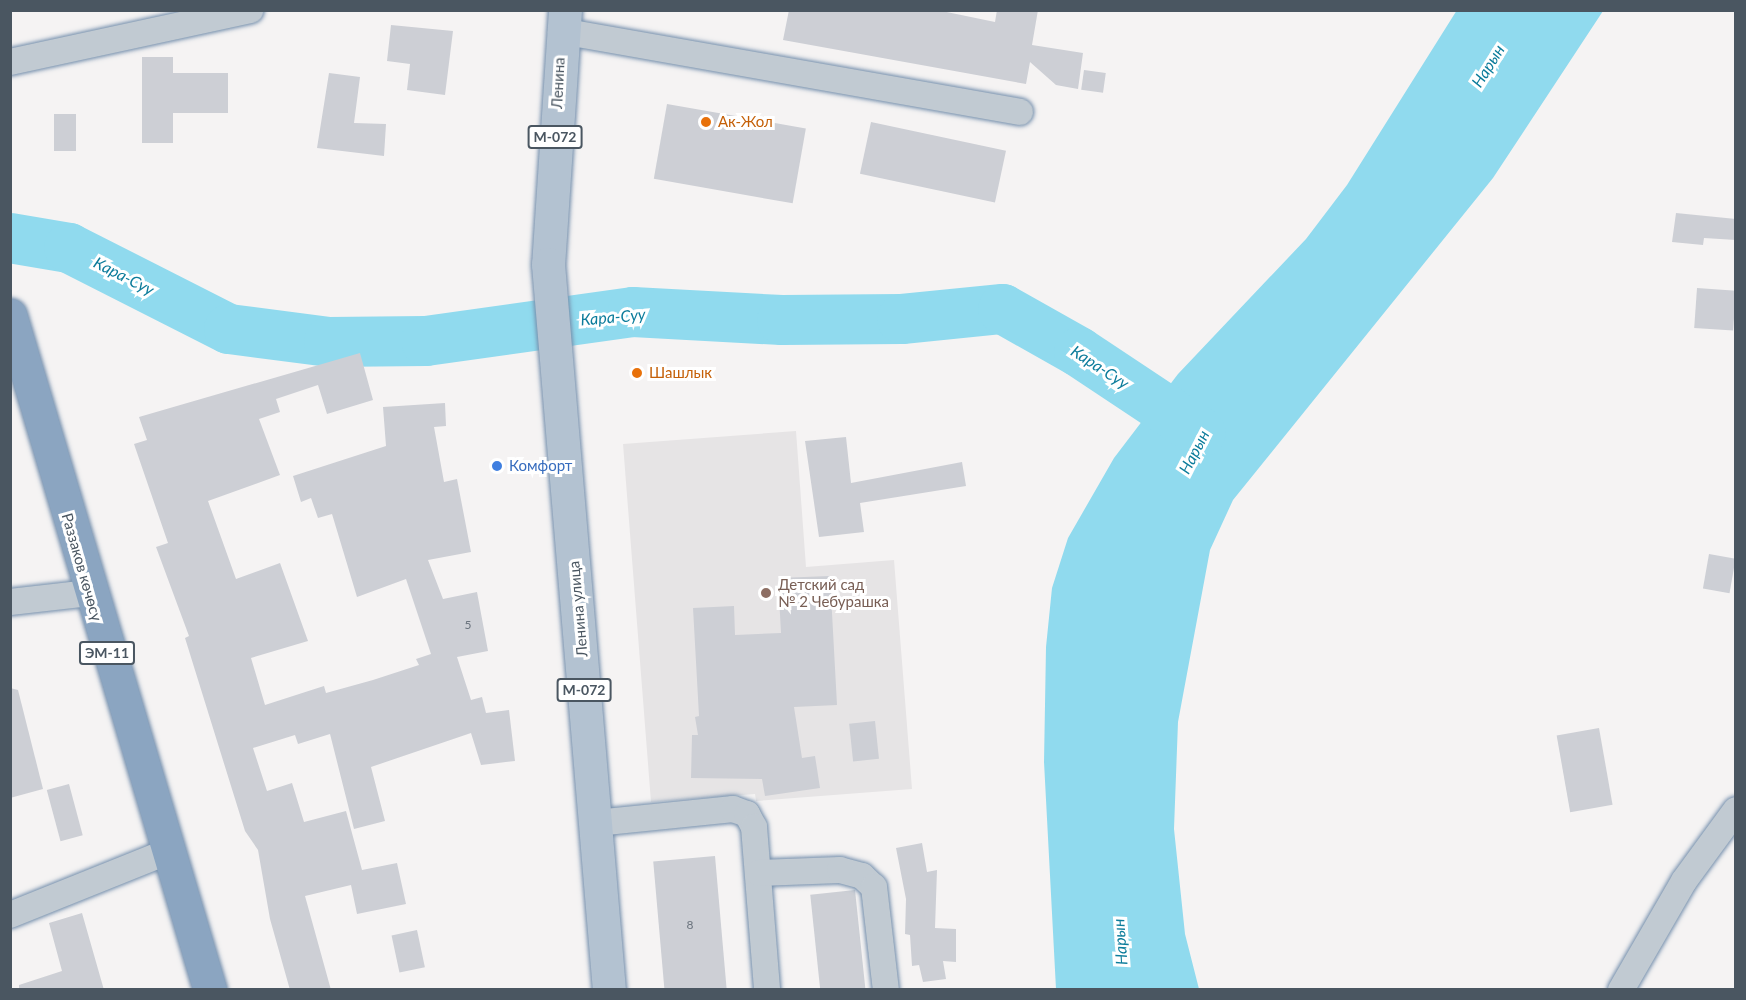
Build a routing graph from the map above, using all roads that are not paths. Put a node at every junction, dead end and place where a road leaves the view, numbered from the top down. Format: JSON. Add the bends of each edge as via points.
{"nodes":[{"id":1,"x":250,"y":10,"type":"edge"},
{"id":2,"x":563,"y":21,"type":"edge"},
{"id":3,"x":10,"y":62,"type":"edge"},
{"id":4,"x":1020,"y":112,"type":"dead end"},
{"id":5,"x":548,"y":264,"type":"joint"},
{"id":6,"x":10,"y":315,"type":"edge"},
{"id":7,"x":89,"y":593,"type":"junction"},
{"id":8,"x":10,"y":602,"type":"edge"},
{"id":9,"x":1736,"y":810,"type":"edge"},
{"id":10,"x":596,"y":823,"type":"junction"},
{"id":11,"x":167,"y":852,"type":"junction"},
{"id":12,"x":759,"y":873,"type":"junction"},
{"id":13,"x":10,"y":915,"type":"edge"},
{"id":14,"x":210,"y":990,"type":"edge"},
{"id":15,"x":609,"y":990,"type":"edge"},
{"id":16,"x":767,"y":990,"type":"edge"},
{"id":17,"x":886,"y":990,"type":"edge"},
{"id":18,"x":1621,"y":990,"type":"edge"}],
"edges":[{"from":1,"to":3,"type":"street"},
{"from":2,"to":4,"type":"street"},
{"from":2,"to":5,"type":"main road","name":"Ленина","number":"М-072"},
{"from":5,"to":10,"type":"main road","name":"Ленина улица","number":"М-072"},
{"from":6,"to":7,"type":"highway","name":"Раззаков көчөсү","number":"ЭМ-11"},
{"from":7,"to":8,"type":"street"},
{"from":7,"to":11,"type":"highway","name":"Раззаков көчөсү","number":"ЭМ-11"},
{"from":9,"to":18,"type":"street","via":[[1684,881]]},
{"from":10,"to":12,"type":"street","via":[[747,814],[754,827]]},
{"from":10,"to":15,"type":"main road","name":"Ленина улица","number":"М-072"},
{"from":11,"to":13,"type":"street"},
{"from":11,"to":14,"type":"highway","name":"Раззаков көчөсү","number":"ЭМ-11"},
{"from":12,"to":16,"type":"street"},
{"from":12,"to":17,"type":"street","via":[[840,870],[862,876],[874,887]]}]}
